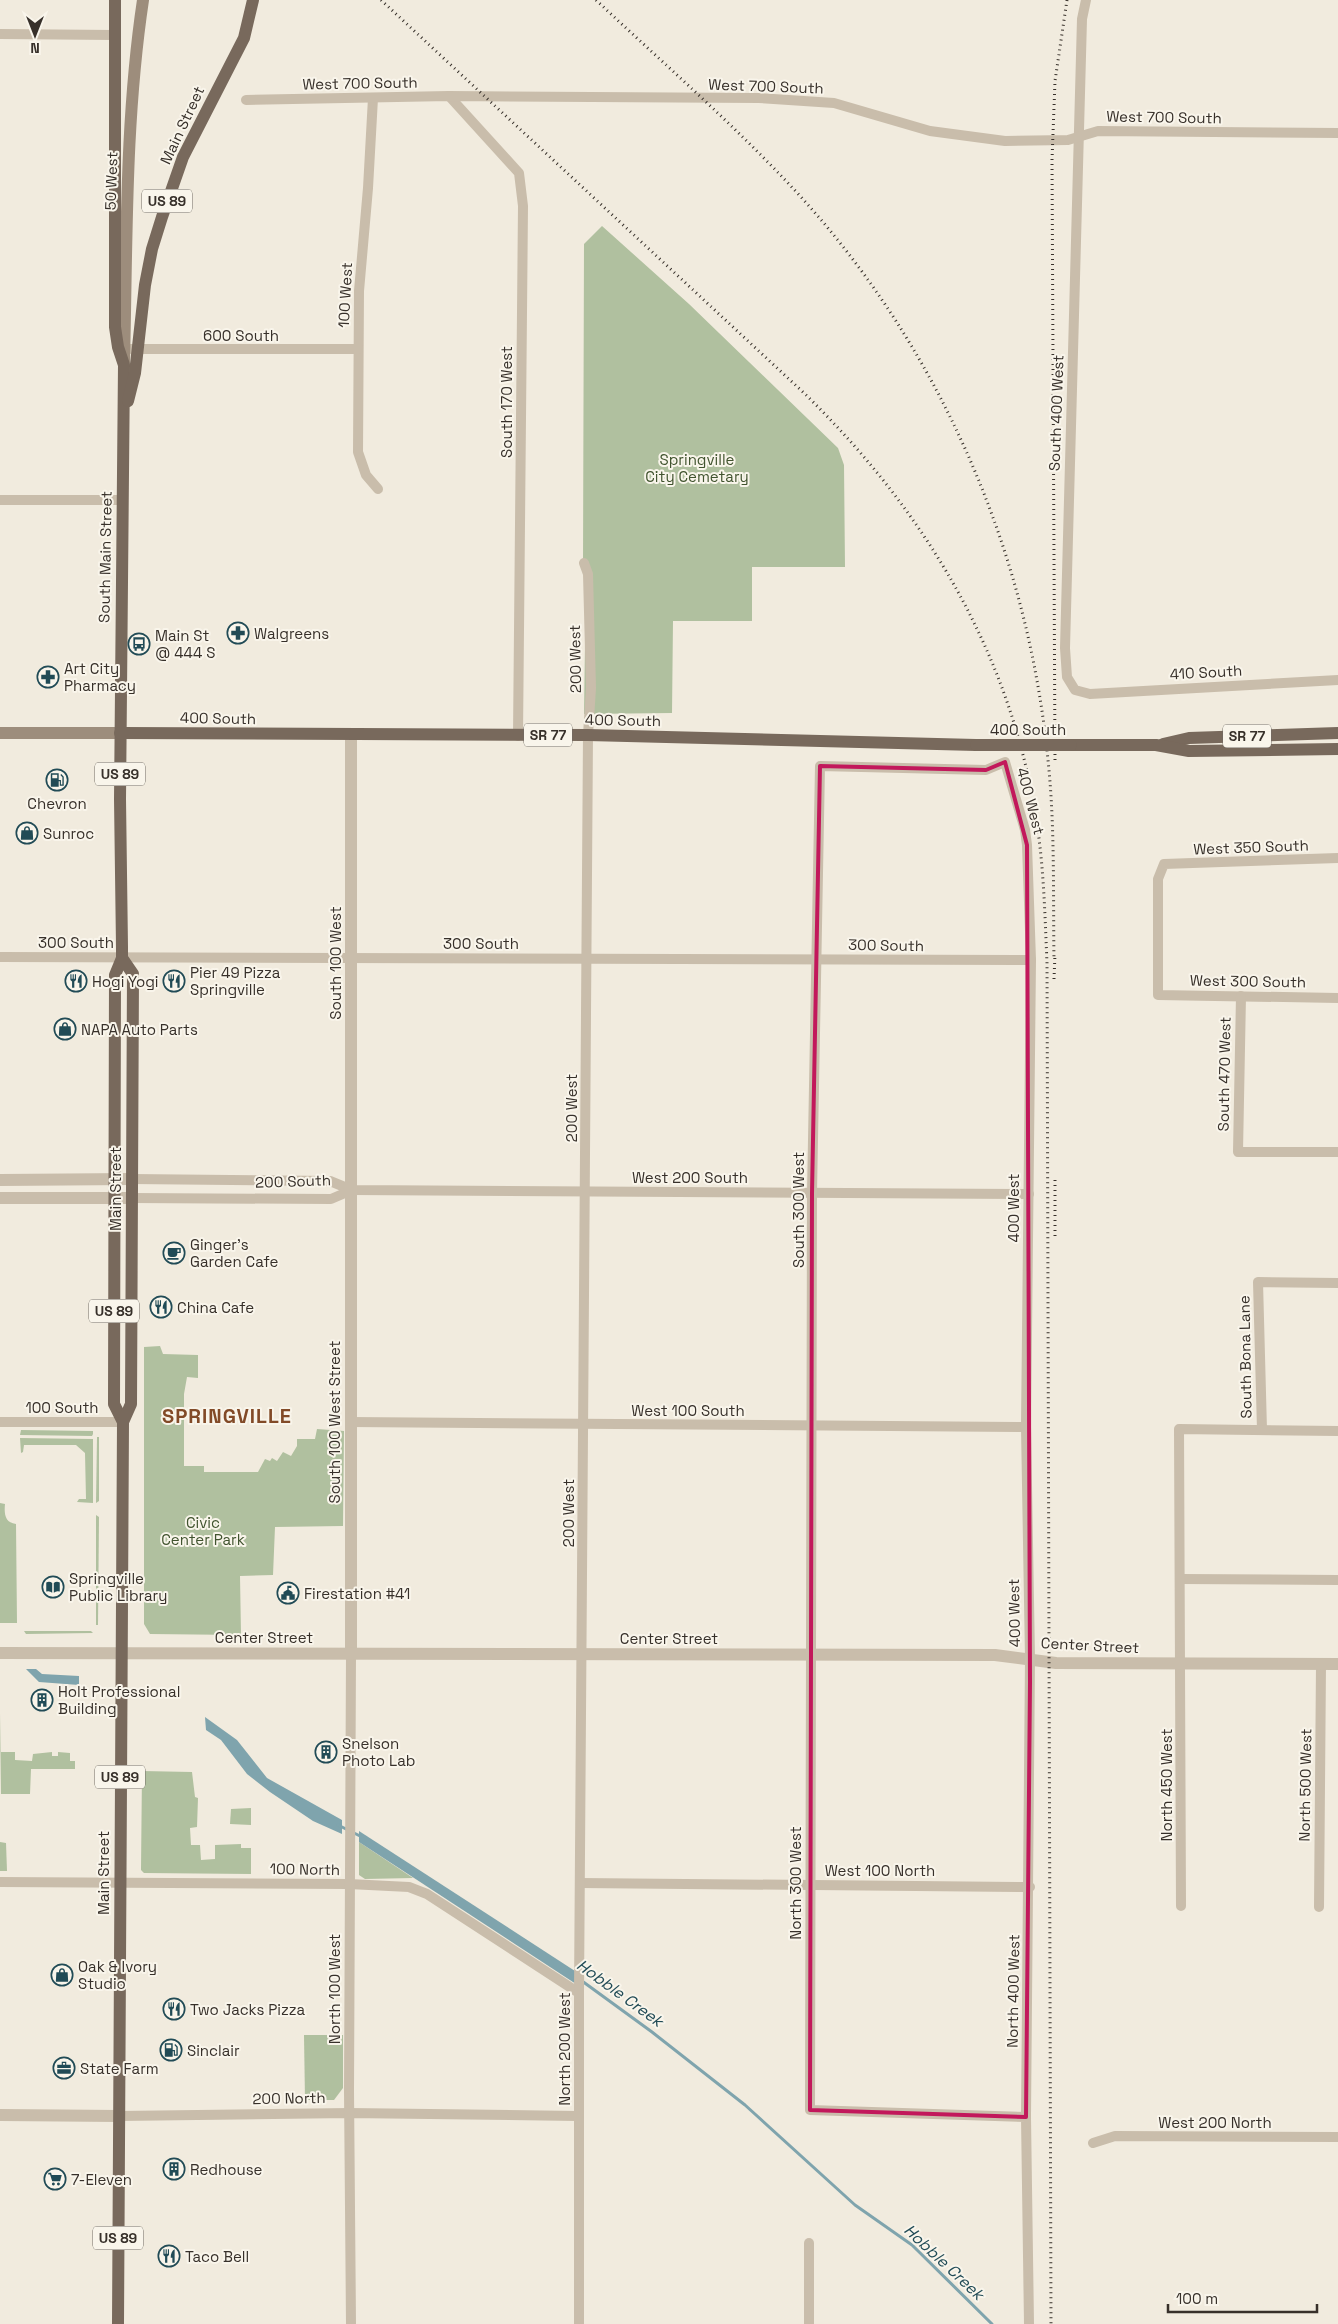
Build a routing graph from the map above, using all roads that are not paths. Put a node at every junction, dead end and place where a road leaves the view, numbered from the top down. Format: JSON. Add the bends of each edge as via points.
{"nodes":[{"id":1,"x":115,"y":0,"type":"edge"},
{"id":2,"x":144,"y":0,"type":"edge"},
{"id":3,"x":253,"y":0,"type":"edge"},
{"id":4,"x":1086,"y":0,"type":"edge"},
{"id":5,"x":0,"y":34,"type":"edge"},
{"id":6,"x":114,"y":35,"type":"junction"},
{"id":7,"x":449,"y":96,"type":"junction"},
{"id":8,"x":373,"y":98,"type":"junction"},
{"id":9,"x":246,"y":100,"type":"dead end"},
{"id":10,"x":1338,"y":133,"type":"edge"},
{"id":11,"x":1079,"y":135,"type":"junction"},
{"id":12,"x":138,"y":349,"type":"junction"},
{"id":13,"x":358,"y":349,"type":"junction"},
{"id":14,"x":124,"y":350,"type":"junction"},
{"id":15,"x":124,"y":365,"type":"junction"},
{"id":16,"x":123,"y":415,"type":"junction"},
{"id":17,"x":123,"y":470,"type":"joint"},
{"id":18,"x":378,"y":489,"type":"dead end"},
{"id":19,"x":0,"y":500,"type":"edge"},
{"id":20,"x":123,"y":500,"type":"junction"},
{"id":21,"x":584,"y":563,"type":"dead end"},
{"id":22,"x":121,"y":644,"type":"joint"},
{"id":23,"x":1338,"y":680,"type":"edge"},
{"id":24,"x":1075,"y":690,"type":"joint"},
{"id":25,"x":0,"y":733,"type":"edge"},
{"id":26,"x":120,"y":733,"type":"junction"},
{"id":27,"x":1338,"y":733,"type":"edge"},
{"id":28,"x":351,"y":735,"type":"junction"},
{"id":29,"x":588,"y":735,"type":"junction"},
{"id":30,"x":518,"y":736,"type":"junction"},
{"id":31,"x":1156,"y":746,"type":"junction"},
{"id":32,"x":1338,"y":749,"type":"edge"},
{"id":33,"x":1004,"y":762,"type":"joint"},
{"id":34,"x":1338,"y":858,"type":"edge"},
{"id":35,"x":0,"y":957,"type":"edge"},
{"id":36,"x":122,"y":958,"type":"junction"},
{"id":37,"x":350,"y":958,"type":"junction"},
{"id":38,"x":587,"y":958,"type":"junction"},
{"id":39,"x":816,"y":959,"type":"junction"},
{"id":40,"x":1030,"y":960,"type":"junction"},
{"id":41,"x":1158,"y":995,"type":"joint"},
{"id":42,"x":1241,"y":996,"type":"junction"},
{"id":43,"x":1338,"y":998,"type":"edge"},
{"id":44,"x":1338,"y":1152,"type":"edge"},
{"id":45,"x":131,"y":1179,"type":"junction"},
{"id":46,"x":0,"y":1180,"type":"edge"},
{"id":47,"x":114,"y":1180,"type":"junction"},
{"id":48,"x":352,"y":1190,"type":"junction"},
{"id":49,"x":585,"y":1192,"type":"junction"},
{"id":50,"x":812,"y":1192,"type":"junction"},
{"id":51,"x":1028,"y":1194,"type":"junction"},
{"id":52,"x":0,"y":1198,"type":"edge"},
{"id":53,"x":114,"y":1198,"type":"junction"},
{"id":54,"x":131,"y":1198,"type":"junction"},
{"id":55,"x":1338,"y":1282,"type":"edge"},
{"id":56,"x":0,"y":1422,"type":"edge"},
{"id":57,"x":123,"y":1422,"type":"junction"},
{"id":58,"x":350,"y":1422,"type":"junction"},
{"id":59,"x":583,"y":1424,"type":"junction"},
{"id":60,"x":812,"y":1425,"type":"junction"},
{"id":61,"x":1026,"y":1427,"type":"junction"},
{"id":62,"x":1262,"y":1430,"type":"junction"},
{"id":63,"x":1338,"y":1431,"type":"edge"},
{"id":64,"x":1181,"y":1579,"type":"junction"},
{"id":65,"x":1338,"y":1580,"type":"edge"},
{"id":66,"x":0,"y":1653,"type":"edge"},
{"id":67,"x":120,"y":1653,"type":"junction"},
{"id":68,"x":351,"y":1654,"type":"junction"},
{"id":69,"x":583,"y":1654,"type":"junction"},
{"id":70,"x":811,"y":1655,"type":"junction"},
{"id":71,"x":1030,"y":1658,"type":"junction"},
{"id":72,"x":1182,"y":1664,"type":"junction"},
{"id":73,"x":1322,"y":1664,"type":"junction"},
{"id":74,"x":1338,"y":1664,"type":"edge"},
{"id":75,"x":0,"y":1882,"type":"edge"},
{"id":76,"x":119,"y":1883,"type":"junction"},
{"id":77,"x":580,"y":1883,"type":"junction"},
{"id":78,"x":349,"y":1884,"type":"junction"},
{"id":79,"x":810,"y":1885,"type":"junction"},
{"id":80,"x":1030,"y":1887,"type":"junction"},
{"id":81,"x":1181,"y":1906,"type":"dead end"},
{"id":82,"x":1319,"y":1907,"type":"dead end"},
{"id":83,"x":579,"y":1992,"type":"junction"},
{"id":84,"x":349,"y":2113,"type":"junction"},
{"id":85,"x":0,"y":2115,"type":"edge"},
{"id":86,"x":119,"y":2116,"type":"junction"},
{"id":87,"x":578,"y":2116,"type":"junction"},
{"id":88,"x":1026,"y":2118,"type":"junction"},
{"id":89,"x":1338,"y":2137,"type":"edge"},
{"id":90,"x":1093,"y":2143,"type":"dead end"},
{"id":91,"x":809,"y":2243,"type":"dead end"},
{"id":92,"x":118,"y":2324,"type":"edge"},
{"id":93,"x":351,"y":2324,"type":"edge"},
{"id":94,"x":579,"y":2324,"type":"edge"},
{"id":95,"x":809,"y":2324,"type":"edge"},
{"id":96,"x":1029,"y":2324,"type":"edge"}],
"edges":[{"from":1,"to":6,"type":"main road","name":"Main Street","number":"US 89"},
{"from":2,"to":14,"type":"main road","name":"50 West","via":[[130,104]]},
{"from":3,"to":12,"type":"main road","name":"Main Street","number":"US 89","via":[[244,38],[191,140],[162,217],[147,276]]},
{"from":4,"to":11,"type":"street","name":"South 400 West","via":[[1082,19]]},
{"from":5,"to":6,"type":"street"},
{"from":6,"to":15,"type":"main road","name":"Main Street","number":"US 89","via":[[116,337]]},
{"from":7,"to":8,"type":"street","name":"West 700 South"},
{"from":7,"to":11,"type":"street","name":"West 700 South","via":[[759,98],[834,103],[930,132],[1005,141],[1068,140]]},
{"from":7,"to":30,"type":"street","name":"South 170 West","via":[[519,172],[523,206]]},
{"from":8,"to":9,"type":"street","name":"West 700 South"},
{"from":8,"to":13,"type":"street","name":"100 West"},
{"from":10,"to":11,"type":"street","name":"West 700 South","via":[[1098,132]]},
{"from":11,"to":24,"type":"street","name":"South 400 West","via":[[1065,648],[1067,677]]},
{"from":12,"to":13,"type":"street","name":"600 South"},
{"from":12,"to":14,"type":"street","name":"600 South"},
{"from":12,"to":16,"type":"main road","name":"Main Street","number":"US 89"},
{"from":13,"to":18,"type":"street","name":"100 West","via":[[358,452],[366,475]]},
{"from":14,"to":15,"type":"main road","name":"50 West"},
{"from":15,"to":16,"type":"main road","name":"Main Street","number":"US 89"},
{"from":16,"to":17,"type":"main road","name":"Main Street","number":"US 89"},
{"from":17,"to":20,"type":"main road","name":"South Main Street","number":"US 89"},
{"from":19,"to":20,"type":"street"},
{"from":20,"to":22,"type":"main road","name":"South Main Street","number":"US 89"},
{"from":21,"to":29,"type":"street","name":"200 West","via":[[588,574],[591,688]]},
{"from":22,"to":26,"type":"main road","name":"Main Street","number":"US 89"},
{"from":23,"to":24,"type":"street","name":"410 South","via":[[1090,694]]},
{"from":25,"to":26,"type":"main road","name":"400 South"},
{"from":26,"to":28,"type":"main road","name":"400 South","number":"SR 77"},
{"from":26,"to":36,"type":"main road","name":"Main Street","number":"US 89"},
{"from":27,"to":31,"type":"main road","name":"400 South","number":"SR 77","via":[[1189,738]]},
{"from":28,"to":30,"type":"main road","name":"400 South","number":"SR 77"},
{"from":28,"to":37,"type":"street","name":"South 100 West"},
{"from":29,"to":30,"type":"main road","name":"400 South","number":"SR 77"},
{"from":29,"to":31,"type":"main road","name":"400 South","number":"SR 77","bridge":true},
{"from":29,"to":38,"type":"street","name":"200 West"},
{"from":31,"to":32,"type":"main road","name":"400 South","number":"SR 77","via":[[1189,751]]},
{"from":33,"to":39,"type":"street","name":"South 300 West","via":[[986,770],[820,766]]},
{"from":33,"to":40,"type":"street","name":"400 West","via":[[1027,844]]},
{"from":34,"to":41,"type":"street","name":"West 350 South","via":[[1164,864],[1158,880]]},
{"from":35,"to":36,"type":"street","name":"300 South"},
{"from":36,"to":37,"type":"street","name":"300 South"},
{"from":36,"to":45,"type":"main road","name":"Main Street","number":"US 89","via":[[133,974]]},
{"from":36,"to":47,"type":"main road","name":"Main Street","number":"US 89","via":[[115,974]]},
{"from":37,"to":38,"type":"street","name":"300 South"},
{"from":37,"to":48,"type":"street","name":"South 100 West"},
{"from":38,"to":39,"type":"street","name":"300 South"},
{"from":38,"to":49,"type":"street","name":"200 West"},
{"from":39,"to":40,"type":"street","name":"300 South"},
{"from":39,"to":50,"type":"street","name":"South 300 West"},
{"from":40,"to":51,"type":"street","name":"400 West"},
{"from":41,"to":42,"type":"street","name":"West 300 South"},
{"from":42,"to":43,"type":"street","name":"West 300 South"},
{"from":42,"to":44,"type":"street","name":"South 470 West","via":[[1238,1152]]},
{"from":45,"to":47,"type":"street","name":"200 South"},
{"from":45,"to":48,"type":"street","name":"200 South","via":[[330,1181]]},
{"from":45,"to":54,"type":"main road","name":"Main Street","number":"US 89"},
{"from":46,"to":47,"type":"street","name":"200 South"},
{"from":47,"to":53,"type":"main road","name":"Main Street","number":"US 89"},
{"from":48,"to":49,"type":"street","name":"West 200 South"},
{"from":48,"to":54,"type":"street","name":"200 South","via":[[331,1200]]},
{"from":48,"to":58,"type":"street","name":"South 100 West Street"},
{"from":49,"to":50,"type":"street","name":"West 200 South"},
{"from":49,"to":59,"type":"street","name":"200 West"},
{"from":50,"to":51,"type":"street","name":"West 200 South"},
{"from":50,"to":60,"type":"street","name":"South 300 West"},
{"from":51,"to":61,"type":"street","name":"400 West"},
{"from":52,"to":53,"type":"street","name":"200 South"},
{"from":53,"to":54,"type":"street","name":"200 South"},
{"from":53,"to":57,"type":"main road","name":"Main Street","number":"US 89","via":[[114,1404]]},
{"from":54,"to":57,"type":"main road","name":"Main Street","number":"US 89","via":[[131,1404]]},
{"from":55,"to":62,"type":"street","name":"South Bona Lane","via":[[1258,1282]]},
{"from":56,"to":57,"type":"street","name":"100 South"},
{"from":57,"to":67,"type":"main road","name":"Main Street","number":"US 89"},
{"from":58,"to":59,"type":"street","name":"West 100 South"},
{"from":58,"to":68,"type":"street","name":"South 100 West Street"},
{"from":59,"to":60,"type":"street","name":"West 100 South"},
{"from":59,"to":69,"type":"street","name":"200 West"},
{"from":60,"to":61,"type":"street","name":"West 100 South"},
{"from":60,"to":70,"type":"street","name":"South 300 West"},
{"from":61,"to":71,"type":"street","name":"400 West"},
{"from":62,"to":63,"type":"street"},
{"from":62,"to":64,"type":"street","name":"North 450 West","via":[[1180,1430]]},
{"from":64,"to":65,"type":"street"},
{"from":64,"to":72,"type":"street","name":"North 450 West"},
{"from":66,"to":67,"type":"street","name":"Center Street"},
{"from":67,"to":68,"type":"street","name":"Center Street"},
{"from":67,"to":76,"type":"main road","name":"Main Street","number":"US 89"},
{"from":68,"to":69,"type":"street","name":"Center Street"},
{"from":68,"to":78,"type":"street","name":"North 100 West"},
{"from":69,"to":70,"type":"street","name":"Center Street"},
{"from":69,"to":77,"type":"street","name":"North 200 West"},
{"from":70,"to":71,"type":"street","name":"Center Street","via":[[995,1655]]},
{"from":70,"to":79,"type":"street","name":"North 300 West"},
{"from":71,"to":72,"type":"street","name":"Center Street","via":[[1056,1663]]},
{"from":71,"to":80,"type":"street","name":"North 400 West"},
{"from":72,"to":73,"type":"street","name":"Center Street"},
{"from":72,"to":81,"type":"street","name":"North 450 West"},
{"from":73,"to":74,"type":"street","name":"Center Street"},
{"from":73,"to":82,"type":"street","name":"North 500 West"},
{"from":75,"to":76,"type":"street","name":"100 North"},
{"from":76,"to":78,"type":"street","name":"100 North"},
{"from":76,"to":86,"type":"main road","name":"Main Street","number":"US 89"},
{"from":77,"to":79,"type":"street","name":"West 100 North"},
{"from":77,"to":83,"type":"street","name":"North 200 West"},
{"from":78,"to":83,"type":"street","name":"100 North","via":[[409,1887],[427,1894]]},
{"from":78,"to":84,"type":"street","name":"North 100 West"},
{"from":79,"to":80,"type":"street","name":"West 100 North"},
{"from":79,"to":88,"type":"street","name":"North 300 West","via":[[810,2110]]},
{"from":80,"to":88,"type":"street","name":"North 400 West"},
{"from":83,"to":87,"type":"street","name":"North 200 West"},
{"from":84,"to":86,"type":"street","name":"200 North"},
{"from":84,"to":87,"type":"street","name":"200 North"},
{"from":84,"to":93,"type":"street","name":"North 100 West"},
{"from":85,"to":86,"type":"street","name":"200 North"},
{"from":86,"to":92,"type":"main road","name":"Main Street","number":"US 89"},
{"from":87,"to":94,"type":"street","name":"North 200 West"},
{"from":88,"to":96,"type":"street","name":"North 400 West"},
{"from":89,"to":90,"type":"street","name":"West 200 North","via":[[1115,2136]]},
{"from":91,"to":95,"type":"street"}]}
